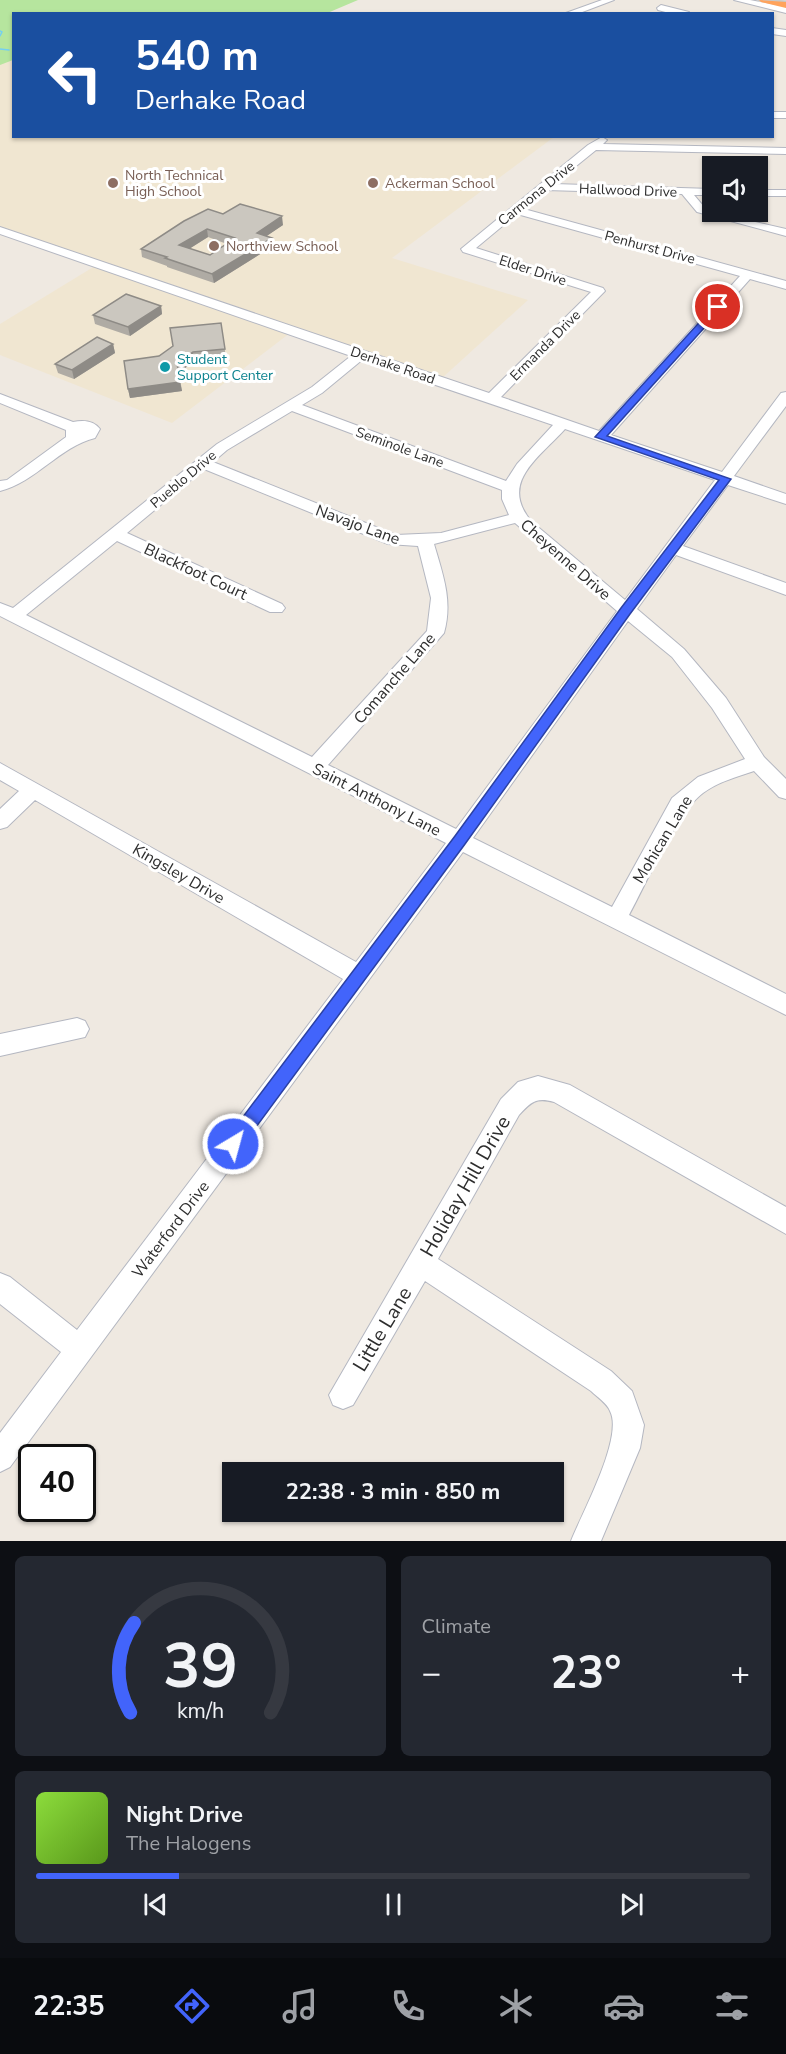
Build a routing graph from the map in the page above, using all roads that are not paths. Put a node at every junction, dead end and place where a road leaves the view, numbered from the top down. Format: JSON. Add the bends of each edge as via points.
{"nodes":[{"id":1,"x":610,"y":0,"type":"edge"},
{"id":2,"x":738,"y":0,"type":"edge"},
{"id":3,"x":765,"y":0,"type":"edge"},
{"id":4,"x":786,"y":5,"type":"edge"},
{"id":5,"x":661,"y":8,"type":"dead end"},
{"id":6,"x":786,"y":10,"type":"edge"},
{"id":7,"x":573,"y":12,"type":"edge"},
{"id":8,"x":678,"y":12,"type":"edge"},
{"id":9,"x":603,"y":138,"type":"edge"},
{"id":10,"x":592,"y":147,"type":"junction"},
{"id":11,"x":786,"y":151,"type":"edge"},
{"id":12,"x":543,"y":187,"type":"junction"},
{"id":13,"x":686,"y":192,"type":"junction"},
{"id":14,"x":702,"y":192,"type":"edge"},
{"id":15,"x":768,"y":193,"type":"edge"},
{"id":16,"x":786,"y":193,"type":"edge"},
{"id":17,"x":515,"y":210,"type":"junction"},
{"id":18,"x":0,"y":230,"type":"edge"},
{"id":19,"x":786,"y":233,"type":"edge"},
{"id":20,"x":467,"y":249,"type":"joint"},
{"id":21,"x":748,"y":274,"type":"junction"},
{"id":22,"x":786,"y":285,"type":"edge"},
{"id":23,"x":599,"y":291,"type":"joint"},
{"id":24,"x":360,"y":354,"type":"junction"},
{"id":25,"x":786,"y":396,"type":"edge"},
{"id":26,"x":0,"y":398,"type":"edge"},
{"id":27,"x":490,"y":399,"type":"junction"},
{"id":28,"x":291,"y":406,"type":"junction"},
{"id":29,"x":562,"y":424,"type":"junction"},
{"id":30,"x":601,"y":437,"type":"junction"},
{"id":31,"x":203,"y":463,"type":"junction"},
{"id":32,"x":726,"y":479,"type":"junction"},
{"id":33,"x":6,"y":484,"type":"edge"},
{"id":34,"x":509,"y":487,"type":"junction"},
{"id":35,"x":0,"y":497,"type":"edge"},
{"id":36,"x":786,"y":499,"type":"edge"},
{"id":37,"x":518,"y":518,"type":"junction"},
{"id":38,"x":116,"y":534,"type":"junction"},
{"id":39,"x":425,"y":541,"type":"junction"},
{"id":40,"x":674,"y":548,"type":"junction"},
{"id":41,"x":786,"y":589,"type":"edge"},
{"id":42,"x":276,"y":608,"type":"dead end"},
{"id":43,"x":626,"y":611,"type":"junction"},
{"id":44,"x":7,"y":613,"type":"edge"},
{"id":45,"x":757,"y":762,"type":"junction"},
{"id":46,"x":314,"y":768,"type":"junction"},
{"id":47,"x":0,"y":771,"type":"edge"},
{"id":48,"x":33,"y":790,"type":"junction"},
{"id":49,"x":786,"y":790,"type":"edge"},
{"id":50,"x":0,"y":821,"type":"edge"},
{"id":51,"x":460,"y":840,"type":"junction"},
{"id":52,"x":616,"y":919,"type":"junction"},
{"id":53,"x":358,"y":976,"type":"junction"},
{"id":54,"x":786,"y":1005,"type":"edge"},
{"id":55,"x":77,"y":1029,"type":"dead end"},
{"id":56,"x":0,"y":1045,"type":"edge"},
{"id":57,"x":786,"y":1221,"type":"edge"},
{"id":58,"x":421,"y":1263,"type":"junction"},
{"id":59,"x":0,"y":1287,"type":"edge"},
{"id":60,"x":80,"y":1350,"type":"junction"},
{"id":61,"x":343,"y":1395,"type":"dead end"},
{"id":62,"x":0,"y":1457,"type":"edge"},
{"id":63,"x":586,"y":1541,"type":"edge"}],
"edges":[{"from":1,"to":7,"type":"street"},
{"from":2,"to":6,"type":"street"},
{"from":3,"to":4,"type":"highway"},
{"from":5,"to":8,"type":"street"},
{"from":9,"to":10,"type":"street","name":"Carmona Drive"},
{"from":10,"to":11,"type":"street"},
{"from":10,"to":12,"type":"street","name":"Carmona Drive"},
{"from":12,"to":13,"type":"street","name":"Hallwood Drive"},
{"from":12,"to":17,"type":"street","name":"Carmona Drive"},
{"from":13,"to":14,"type":"street","name":"Hallwood Drive"},
{"from":13,"to":19,"type":"street","via":[[701,210]]},
{"from":15,"to":16,"type":"street"},
{"from":17,"to":20,"type":"street","name":"Carmona Drive"},
{"from":17,"to":21,"type":"street","name":"Penhurst Drive"},
{"from":18,"to":24,"type":"street","name":"Derhake Road"},
{"from":20,"to":23,"type":"street","name":"Elder Drive"},
{"from":21,"to":22,"type":"street","name":"Penhurst Drive"},
{"from":21,"to":30,"type":"street"},
{"from":23,"to":27,"type":"street","name":"Ermanda Drive"},
{"from":24,"to":27,"type":"street","name":"Derhake Road"},
{"from":24,"to":28,"type":"street","name":"Pueblo Drive"},
{"from":25,"to":32,"type":"street","name":"Waterford Drive"},
{"from":26,"to":33,"type":"street","via":[[72,433]]},
{"from":27,"to":29,"type":"street","name":"Derhake Road"},
{"from":28,"to":31,"type":"street","name":"Pueblo Drive","via":[[222,447]]},
{"from":28,"to":34,"type":"street","name":"Seminole Lane"},
{"from":29,"to":30,"type":"street","name":"Derhake Road"},
{"from":29,"to":34,"type":"street","via":[[516,474]]},
{"from":30,"to":32,"type":"street","name":"Derhake Road"},
{"from":31,"to":38,"type":"street","name":"Pueblo Drive"},
{"from":31,"to":39,"type":"street","name":"Navajo Lane","via":[[380,536]]},
{"from":32,"to":36,"type":"street","name":"Derhake Road"},
{"from":32,"to":40,"type":"street","name":"Waterford Drive"},
{"from":33,"to":35,"type":"street","via":[[12,489]]},
{"from":34,"to":37,"type":"street","name":"Cheyenne Drive"},
{"from":37,"to":39,"type":"street","name":"Navajo Lane"},
{"from":37,"to":43,"type":"street","name":"Cheyenne Drive"},
{"from":38,"to":42,"type":"street","name":"Blackfoot Court"},
{"from":38,"to":44,"type":"street","name":"Pueblo Drive"},
{"from":39,"to":46,"type":"street","name":"Comanche Lane","via":[[442,602],[435,633]]},
{"from":40,"to":41,"type":"street"},
{"from":40,"to":43,"type":"street","name":"Waterford Drive"},
{"from":43,"to":45,"type":"street","name":"Cheyenne Drive","via":[[678,653],[719,703]]},
{"from":43,"to":51,"type":"street","name":"Waterford Drive"},
{"from":44,"to":46,"type":"street","name":"Saint Anthony Lane"},
{"from":45,"to":49,"type":"street","name":"Cheyenne Drive"},
{"from":45,"to":52,"type":"street","name":"Mohican Lane","via":[[700,783],[690,791],[679,804]]},
{"from":46,"to":51,"type":"street","name":"Saint Anthony Lane"},
{"from":47,"to":48,"type":"street","name":"Kingsley Drive"},
{"from":48,"to":50,"type":"street"},
{"from":48,"to":53,"type":"street","name":"Kingsley Drive"},
{"from":51,"to":52,"type":"street","name":"Saint Anthony Lane"},
{"from":51,"to":53,"type":"street","name":"Waterford Drive"},
{"from":52,"to":54,"type":"street","name":"Saint Anthony Lane"},
{"from":53,"to":60,"type":"street","name":"Waterford Drive"},
{"from":55,"to":56,"type":"street"},
{"from":57,"to":58,"type":"street","name":"Holiday Hill Drive","via":[[543,1086],[525,1090],[510,1107]]},
{"from":58,"to":61,"type":"street","name":"Little Lane"},
{"from":58,"to":63,"type":"street","name":"Holiday Hill Drive","via":[[601,1381],[622,1401],[630,1425]]},
{"from":59,"to":60,"type":"street"},
{"from":60,"to":62,"type":"street","name":"Waterford Drive"}]}
